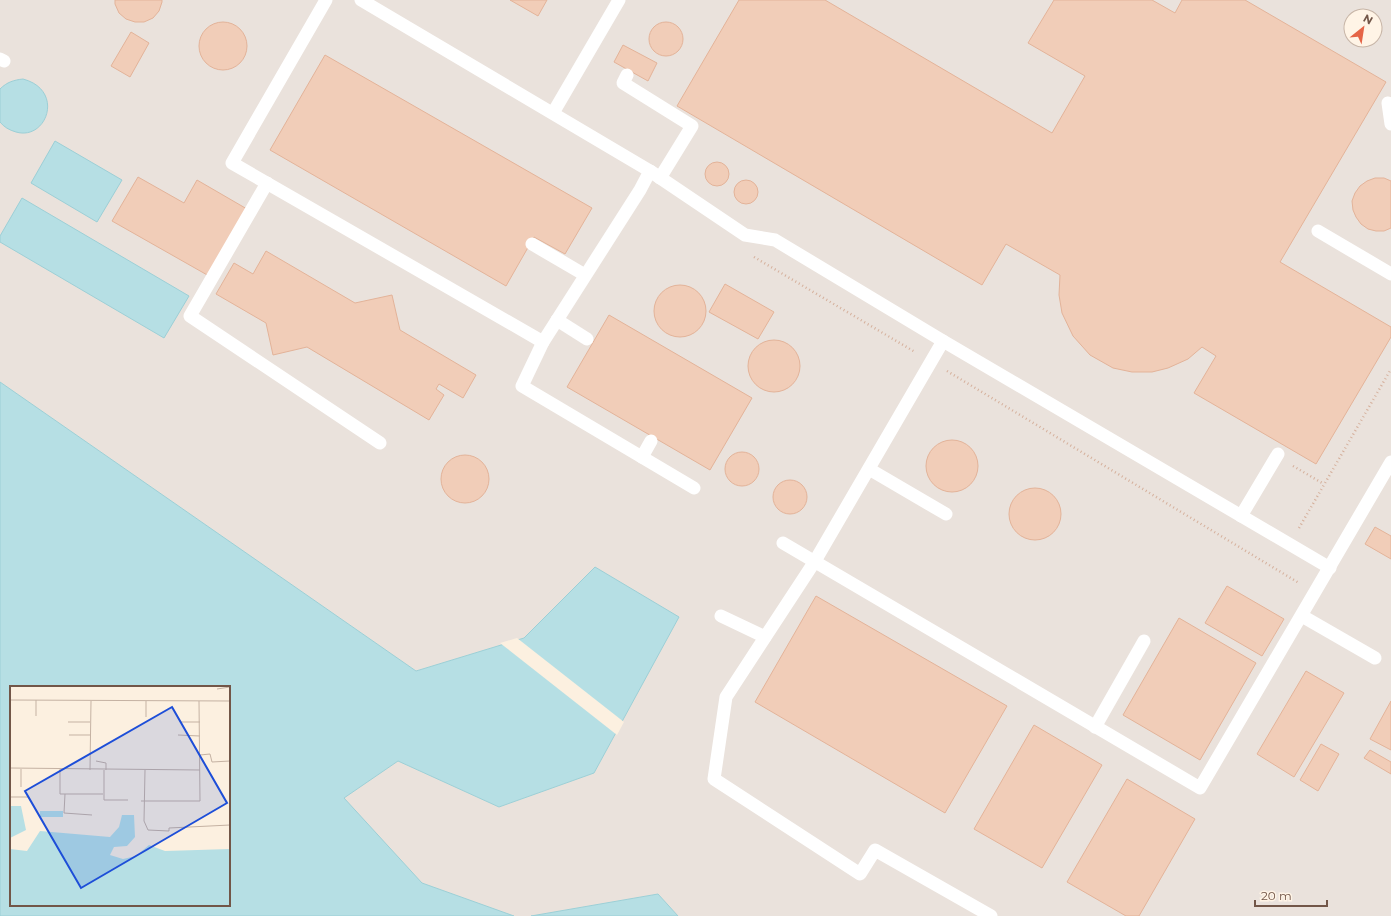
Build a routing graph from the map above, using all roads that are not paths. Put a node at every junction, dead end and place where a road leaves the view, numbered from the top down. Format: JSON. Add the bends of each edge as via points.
{"nodes":[{"id":1,"x":326,"y":0,"type":"edge"},
{"id":2,"x":361,"y":0,"type":"edge"},
{"id":3,"x":618,"y":0,"type":"edge"},
{"id":4,"x":627,"y":75,"type":"dead end"},
{"id":5,"x":1388,"y":103,"type":"dead end"},
{"id":6,"x":554,"y":113,"type":"junction"},
{"id":7,"x":1391,"y":124,"type":"edge"},
{"id":8,"x":655,"y":174,"type":"junction"},
{"id":9,"x":267,"y":183,"type":"junction"},
{"id":10,"x":1318,"y":231,"type":"dead end"},
{"id":11,"x":532,"y":244,"type":"dead end"},
{"id":12,"x":1391,"y":274,"type":"edge"},
{"id":13,"x":585,"y":275,"type":"junction"},
{"id":14,"x":557,"y":320,"type":"junction"},
{"id":15,"x":587,"y":339,"type":"dead end"},
{"id":16,"x":543,"y":342,"type":"junction"},
{"id":17,"x":943,"y":342,"type":"junction"},
{"id":18,"x":651,"y":441,"type":"dead end"},
{"id":19,"x":380,"y":442,"type":"dead end"},
{"id":20,"x":1278,"y":454,"type":"dead end"},
{"id":21,"x":642,"y":457,"type":"junction"},
{"id":22,"x":1391,"y":462,"type":"edge"},
{"id":23,"x":869,"y":469,"type":"junction"},
{"id":24,"x":694,"y":488,"type":"dead end"},
{"id":25,"x":946,"y":514,"type":"dead end"},
{"id":26,"x":1241,"y":516,"type":"junction"},
{"id":27,"x":783,"y":543,"type":"dead end"},
{"id":28,"x":815,"y":560,"type":"junction"},
{"id":29,"x":1330,"y":568,"type":"junction"},
{"id":30,"x":721,"y":616,"type":"dead end"},
{"id":31,"x":1302,"y":616,"type":"junction"},
{"id":32,"x":765,"y":637,"type":"junction"},
{"id":33,"x":1144,"y":641,"type":"dead end"},
{"id":34,"x":1375,"y":658,"type":"dead end"},
{"id":35,"x":1095,"y":727,"type":"junction"},
{"id":36,"x":991,"y":916,"type":"edge"}],
"edges":[{"from":1,"to":9,"type":"lane","via":[[232,163]]},
{"from":2,"to":6,"type":"lane"},
{"from":3,"to":6,"type":"lane"},
{"from":4,"to":8,"type":"lane","via":[[622,83],[692,126]]},
{"from":5,"to":7,"type":"lane"},
{"from":6,"to":8,"type":"lane"},
{"from":8,"to":13,"type":"lane","via":[[640,190]]},
{"from":8,"to":17,"type":"lane","via":[[745,235],[775,240]]},
{"from":9,"to":16,"type":"lane"},
{"from":9,"to":19,"type":"lane","via":[[190,316]]},
{"from":10,"to":12,"type":"lane"},
{"from":11,"to":13,"type":"lane"},
{"from":13,"to":14,"type":"lane"},
{"from":14,"to":15,"type":"lane"},
{"from":14,"to":16,"type":"lane"},
{"from":16,"to":21,"type":"lane","via":[[522,386]]},
{"from":17,"to":23,"type":"lane"},
{"from":17,"to":26,"type":"lane"},
{"from":18,"to":21,"type":"lane"},
{"from":20,"to":26,"type":"lane"},
{"from":21,"to":24,"type":"lane"},
{"from":22,"to":29,"type":"lane"},
{"from":23,"to":25,"type":"lane"},
{"from":23,"to":28,"type":"lane"},
{"from":26,"to":29,"type":"lane"},
{"from":27,"to":28,"type":"lane"},
{"from":28,"to":32,"type":"lane"},
{"from":28,"to":35,"type":"lane"},
{"from":29,"to":31,"type":"lane"},
{"from":30,"to":32,"type":"lane"},
{"from":31,"to":34,"type":"lane"},
{"from":31,"to":35,"type":"lane","via":[[1200,788]]},
{"from":32,"to":36,"type":"lane","via":[[726,697],[714,779],[860,874],[874,850]]},
{"from":33,"to":35,"type":"lane"}]}
